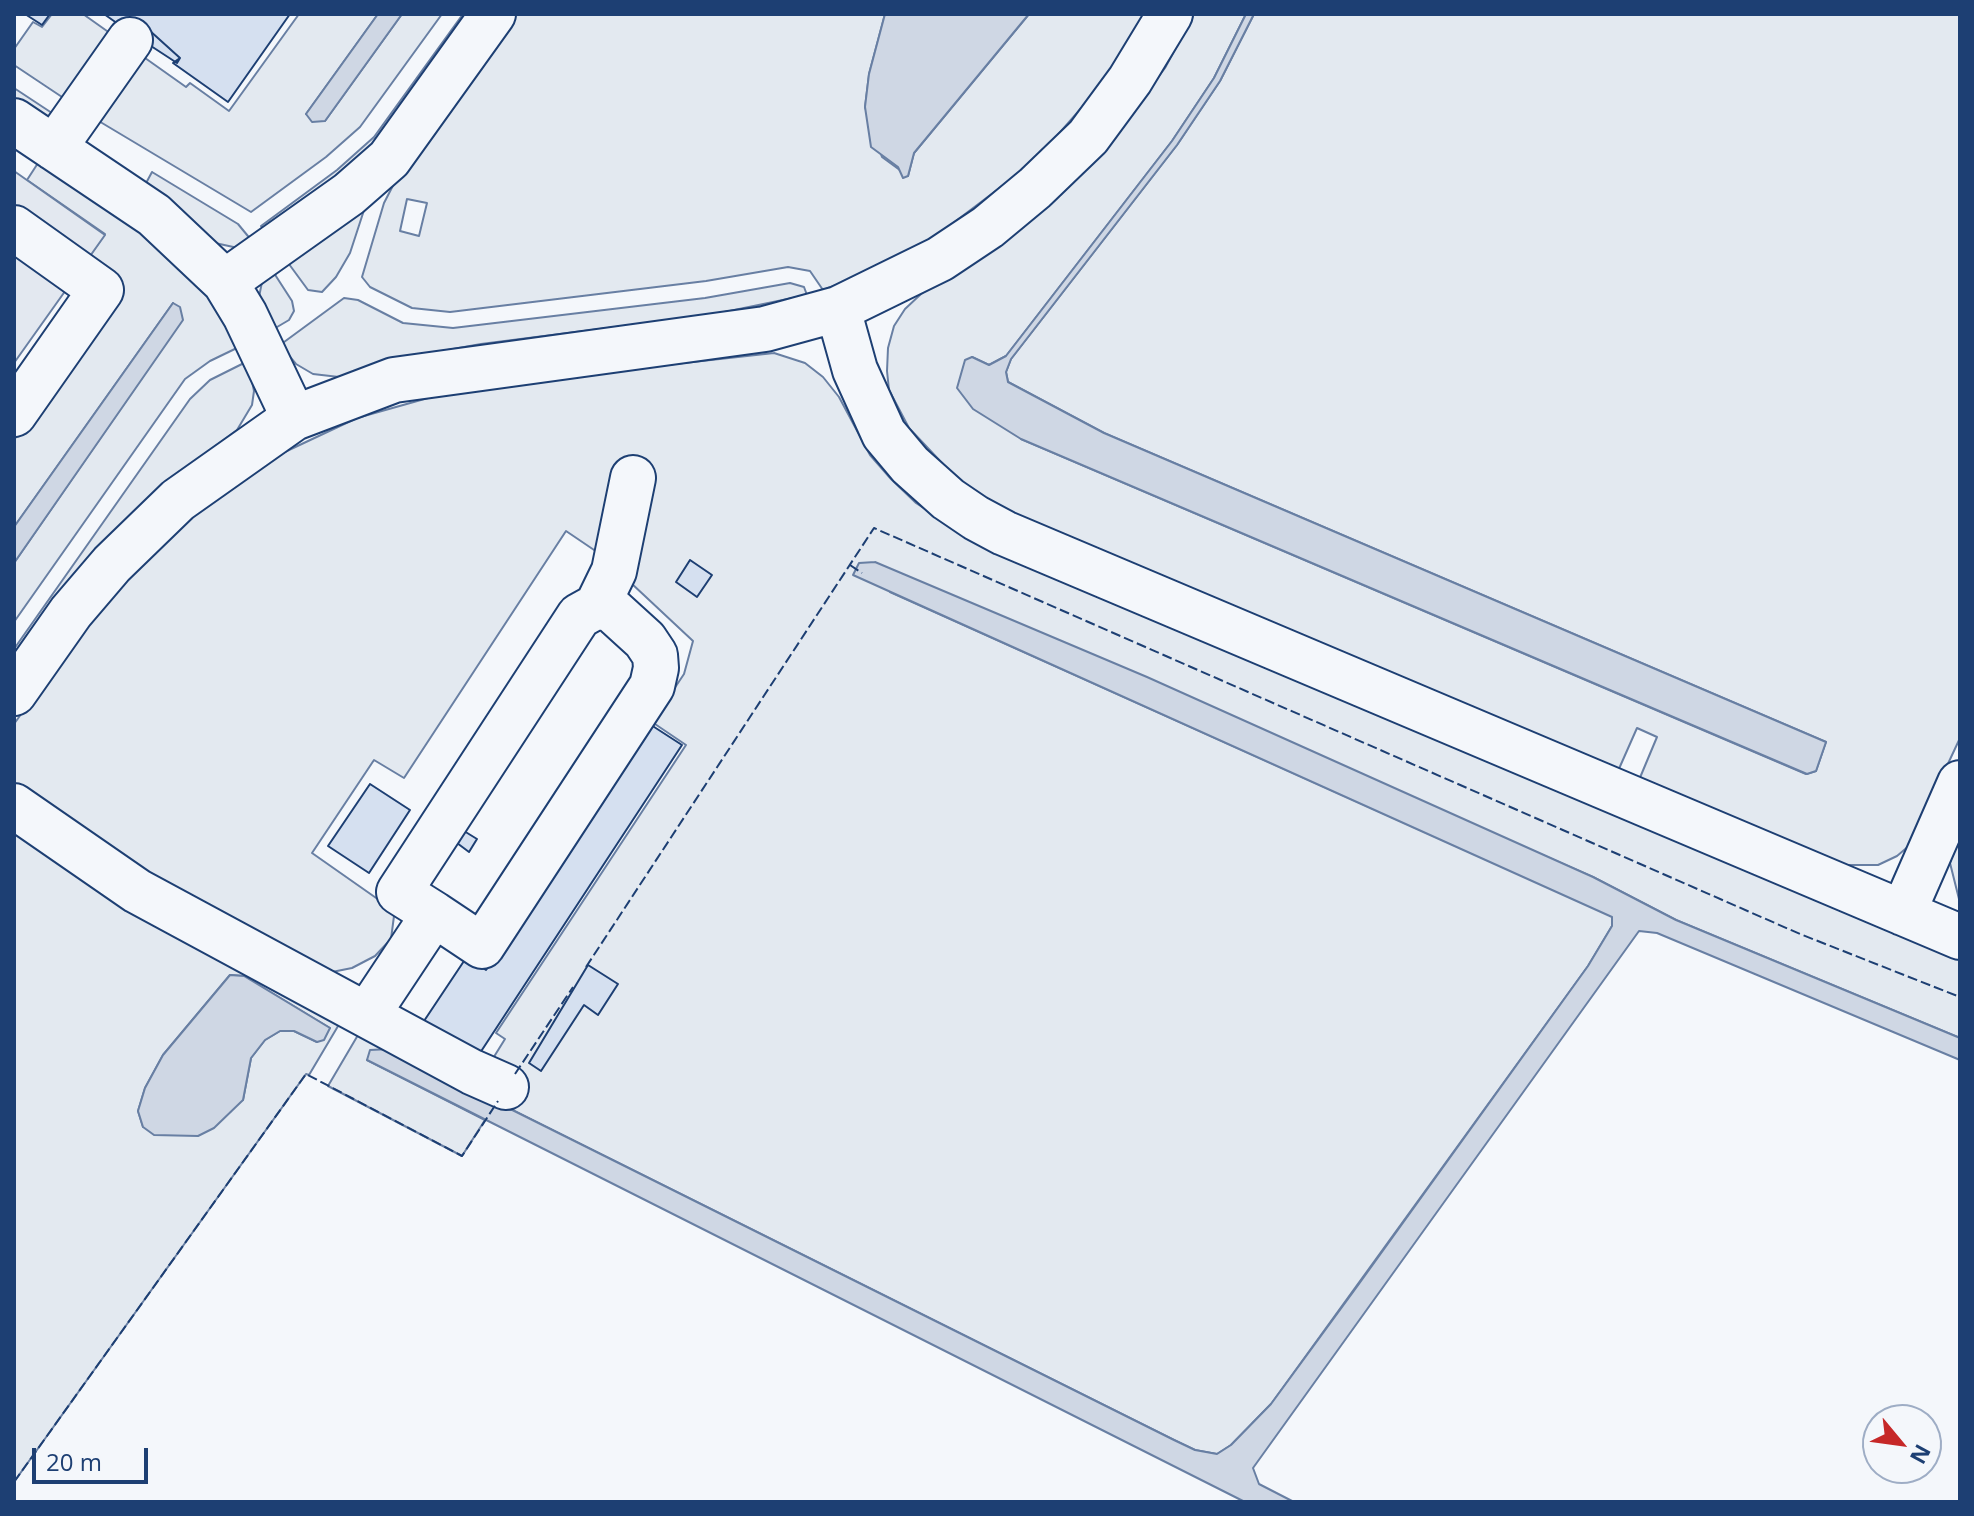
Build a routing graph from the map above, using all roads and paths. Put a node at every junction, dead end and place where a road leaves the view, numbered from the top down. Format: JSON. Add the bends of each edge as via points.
{"nodes":[{"id":1,"x":493,"y":14,"type":"edge"},
{"id":2,"x":1170,"y":14,"type":"edge"},
{"id":3,"x":130,"y":40,"type":"dead end"},
{"id":4,"x":14,"y":121,"type":"edge"},
{"id":5,"x":54,"y":148,"type":"junction"},
{"id":6,"x":14,"y":228,"type":"edge"},
{"id":7,"x":225,"y":282,"type":"junction"},
{"id":8,"x":838,"y":309,"type":"junction"},
{"id":9,"x":14,"y":414,"type":"edge"},
{"id":10,"x":294,"y":418,"type":"junction"},
{"id":11,"x":633,"y":478,"type":"dead end"},
{"id":12,"x":597,"y":606,"type":"junction"},
{"id":13,"x":14,"y":693,"type":"edge"},
{"id":14,"x":1960,"y":783,"type":"edge"},
{"id":15,"x":14,"y":806,"type":"edge"},
{"id":16,"x":1903,"y":913,"type":"junction"},
{"id":17,"x":434,"y":914,"type":"junction"},
{"id":18,"x":1960,"y":937,"type":"edge"},
{"id":19,"x":367,"y":1015,"type":"junction"},
{"id":20,"x":506,"y":1087,"type":"dead end"}],
"edges":[{"from":1,"to":7,"type":"street","via":[[389,159]]},
{"from":2,"to":8,"type":"street","via":[[1088,137],[1035,188],[940,259]]},
{"from":3,"to":5,"type":"street"},
{"from":4,"to":5,"type":"street"},
{"from":5,"to":7,"type":"street","via":[[154,215]]},
{"from":6,"to":9,"type":"street","via":[[101,290]]},
{"from":7,"to":10,"type":"street"},
{"from":8,"to":10,"type":"street","via":[[765,329],[394,380]]},
{"from":8,"to":16,"type":"street","via":[[868,404],[884,434],[910,465],[976,518]]},
{"from":10,"to":13,"type":"street","via":[[178,500],[112,564]]},
{"from":11,"to":12,"type":"street","via":[[614,571]]},
{"from":12,"to":17,"type":"street","via":[[579,616],[399,892]]},
{"from":12,"to":17,"type":"street","via":[[612,610],[645,640],[655,655],[652,686],[482,946]]},
{"from":14,"to":16,"type":"street"},
{"from":15,"to":19,"type":"street","via":[[137,891]]},
{"from":16,"to":18,"type":"street"},
{"from":17,"to":19,"type":"street"},
{"from":19,"to":20,"type":"street"}]}
